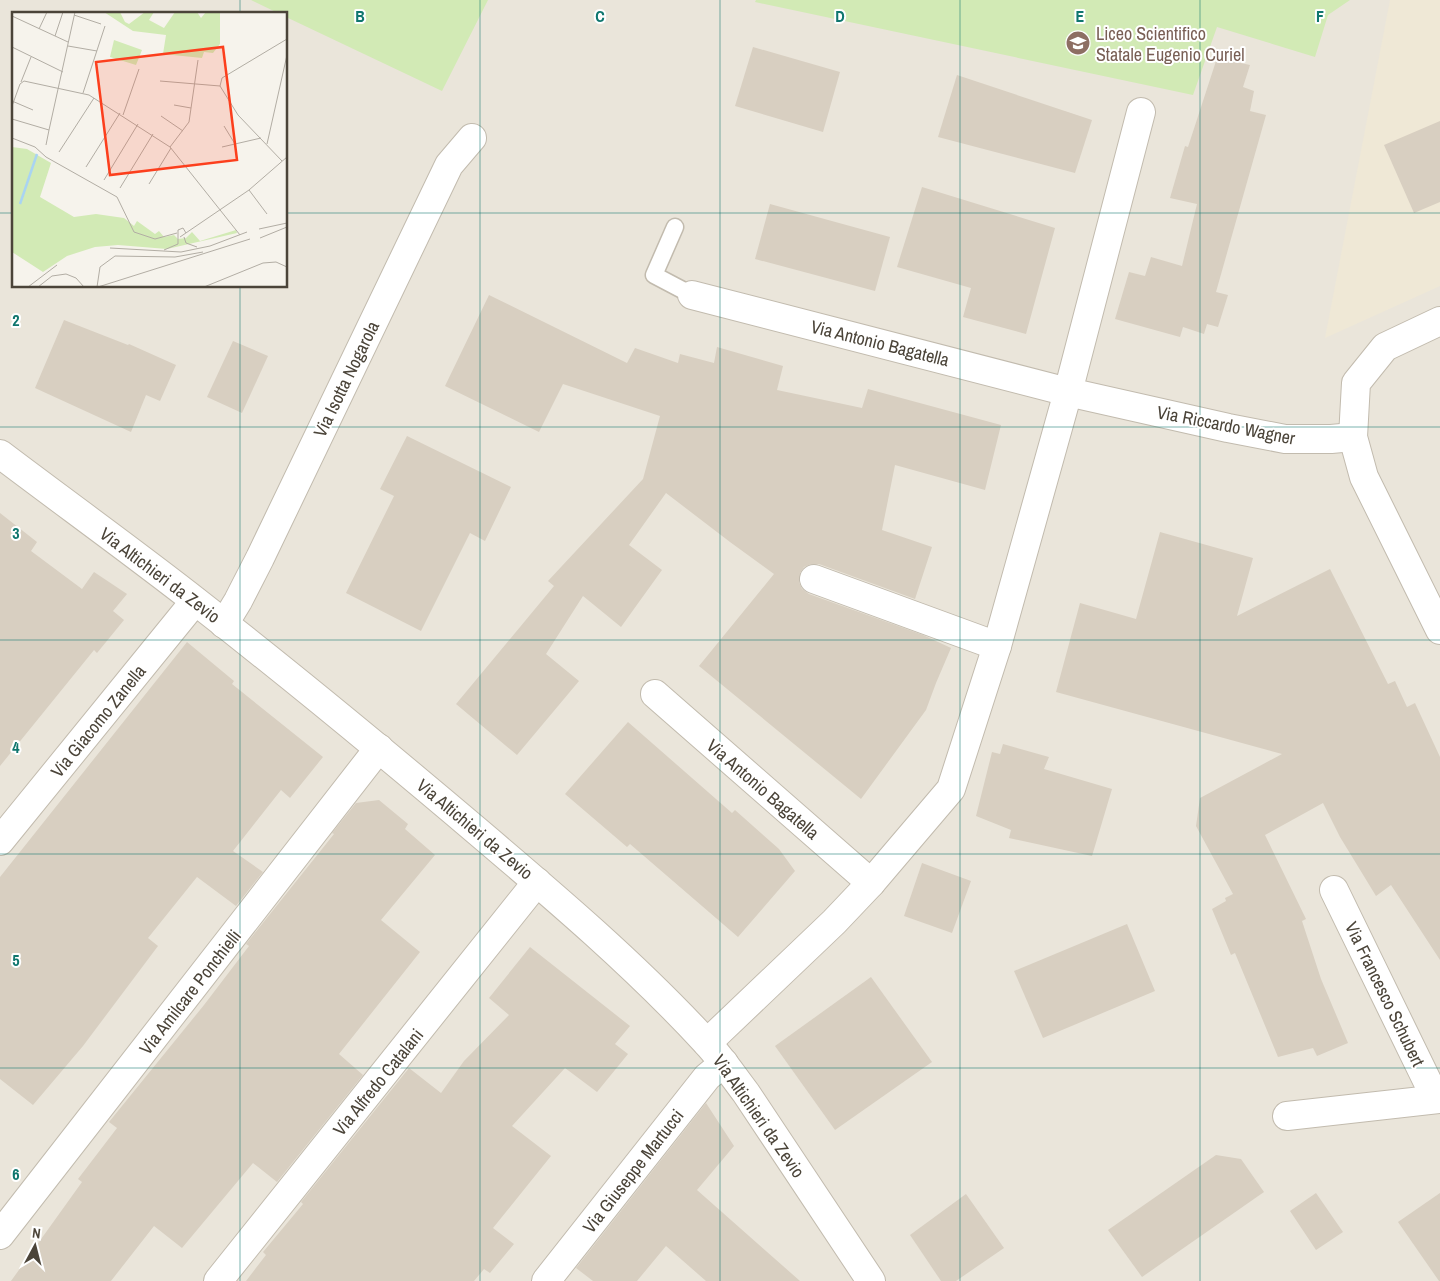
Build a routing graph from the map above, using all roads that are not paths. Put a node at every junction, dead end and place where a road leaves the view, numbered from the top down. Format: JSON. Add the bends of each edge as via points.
{"nodes":[{"id":1,"x":1141,"y":112,"type":"dead end"},
{"id":2,"x":472,"y":138,"type":"dead end"},
{"id":3,"x":675,"y":227,"type":"dead end"},
{"id":4,"x":692,"y":294,"type":"joint"},
{"id":5,"x":1440,"y":321,"type":"edge"},
{"id":6,"x":1068,"y":392,"type":"junction"},
{"id":7,"x":1353,"y":436,"type":"junction"},
{"id":8,"x":0,"y":454,"type":"edge"},
{"id":9,"x":814,"y":579,"type":"dead end"},
{"id":10,"x":195,"y":601,"type":"junction"},
{"id":11,"x":224,"y":624,"type":"junction"},
{"id":12,"x":1440,"y":630,"type":"edge"},
{"id":13,"x":997,"y":646,"type":"junction"},
{"id":14,"x":655,"y":694,"type":"dead end"},
{"id":15,"x":379,"y":748,"type":"junction"},
{"id":16,"x":0,"y":841,"type":"edge"},
{"id":17,"x":537,"y":882,"type":"junction"},
{"id":18,"x":871,"y":883,"type":"junction"},
{"id":19,"x":1334,"y":890,"type":"dead end"},
{"id":20,"x":715,"y":1053,"type":"junction"},
{"id":21,"x":1438,"y":1099,"type":"edge"},
{"id":22,"x":1287,"y":1116,"type":"dead end"},
{"id":23,"x":0,"y":1235,"type":"edge"},
{"id":24,"x":218,"y":1281,"type":"edge"},
{"id":25,"x":546,"y":1281,"type":"edge"},
{"id":26,"x":871,"y":1281,"type":"edge"}],
"edges":[{"from":1,"to":6,"type":"street"},
{"from":2,"to":11,"type":"street","name":"Via Isotta Nogarola","via":[[449,165],[260,558]]},
{"from":3,"to":4,"type":"lane","via":[[654,275]]},
{"from":4,"to":6,"type":"street","name":"Via Antonio Bagatella"},
{"from":5,"to":7,"type":"street","via":[[1385,347],[1356,383]]},
{"from":6,"to":7,"type":"street","name":"Via Riccardo Wagner","via":[[1286,439]]},
{"from":6,"to":13,"type":"street"},
{"from":7,"to":12,"type":"street","via":[[1364,477]]},
{"from":8,"to":10,"type":"street","name":"Via Altichieri da Zevio"},
{"from":9,"to":13,"type":"street"},
{"from":10,"to":11,"type":"street","name":"Via Altichieri da Zevio"},
{"from":10,"to":16,"type":"street","name":"Via Giacomo Zanella"},
{"from":11,"to":15,"type":"street","name":"Via Altichieri da Zevio"},
{"from":13,"to":18,"type":"street","via":[[951,790]]},
{"from":14,"to":18,"type":"street","name":"Via Antonio Bagatella"},
{"from":15,"to":17,"type":"street","name":"Via Altichieri da Zevio"},
{"from":15,"to":23,"type":"street","name":"Via Amilcare Ponchielli"},
{"from":17,"to":20,"type":"street","name":"Via Altichieri da Zevio","via":[[634,968]]},
{"from":17,"to":24,"type":"street","name":"Via Alfredo Catalani"},
{"from":18,"to":20,"type":"street"},
{"from":19,"to":21,"type":"street","name":"Via Francesco Schubert"},
{"from":20,"to":25,"type":"street","name":"Via Giuseppe Martucci","via":[[707,1077]]},
{"from":20,"to":26,"type":"street","name":"Via Altichieri da Zevio","via":[[746,1093]]},
{"from":21,"to":22,"type":"street","name":"Via Francesco Schubert"}]}
